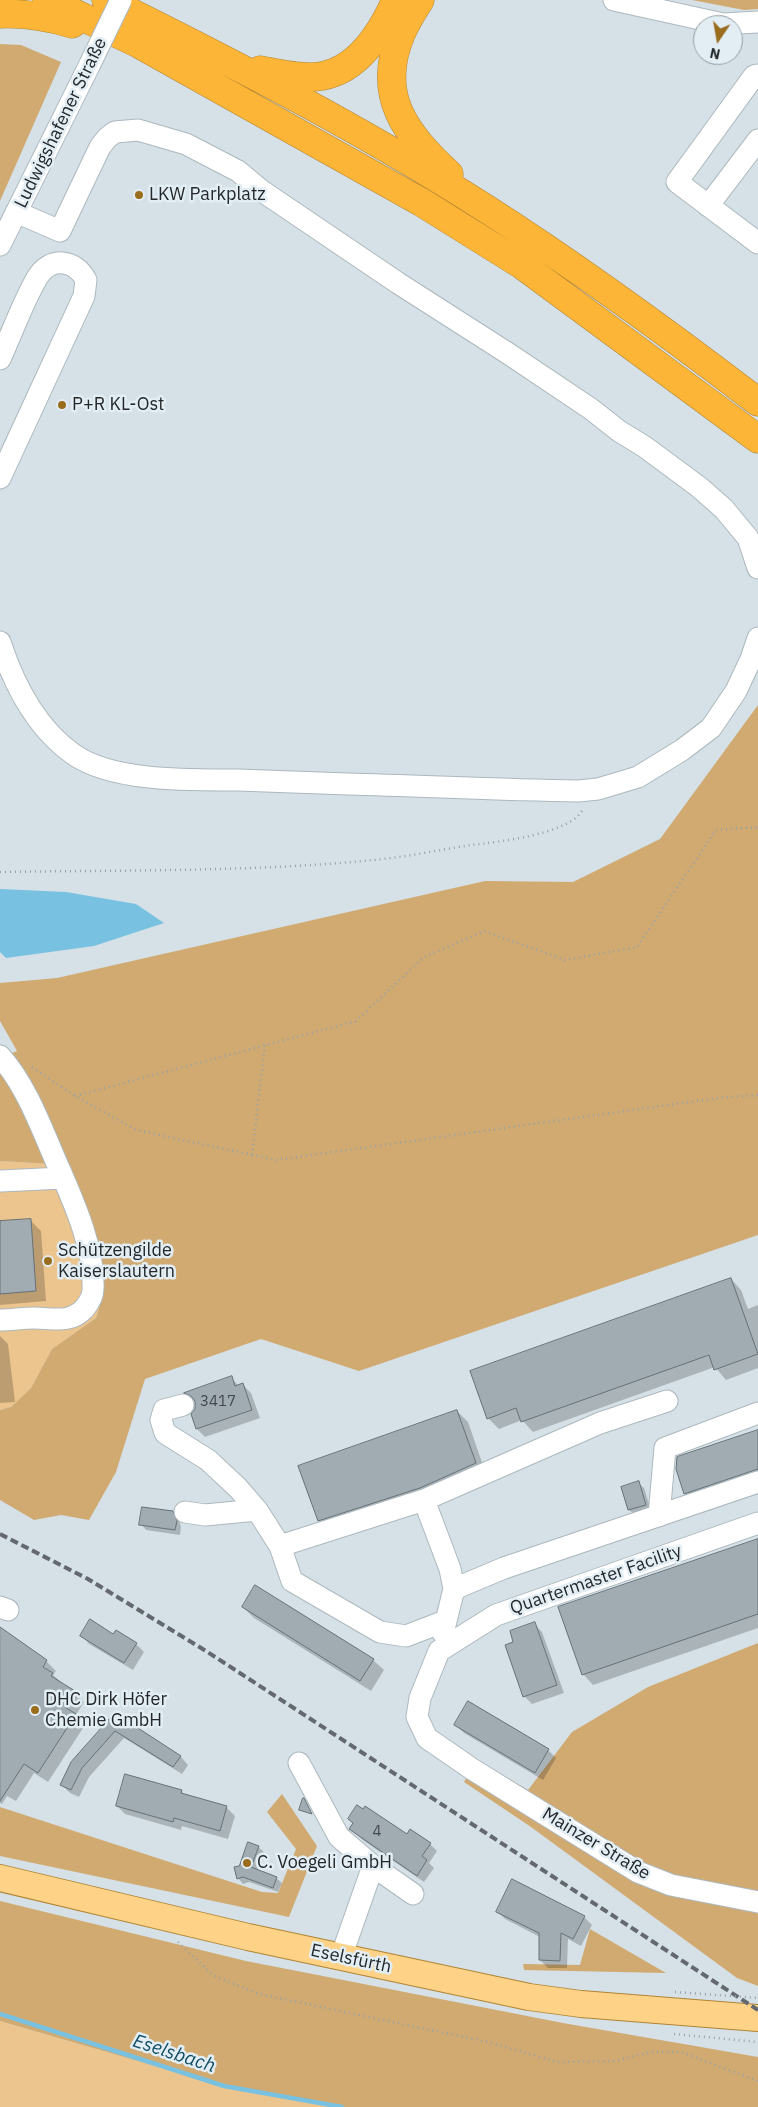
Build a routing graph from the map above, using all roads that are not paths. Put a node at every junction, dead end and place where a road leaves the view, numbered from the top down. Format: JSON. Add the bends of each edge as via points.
{"nodes":[{"id":1,"x":47,"y":0,"type":"edge"},
{"id":2,"x":106,"y":0,"type":"edge"},
{"id":3,"x":122,"y":0,"type":"edge"},
{"id":4,"x":396,"y":0,"type":"edge"},
{"id":5,"x":420,"y":0,"type":"edge"},
{"id":6,"x":614,"y":0,"type":"edge"},
{"id":7,"x":0,"y":14,"type":"edge"},
{"id":8,"x":758,"y":22,"type":"edge"},
{"id":9,"x":139,"y":44,"type":"junction"},
{"id":10,"x":240,"y":66,"type":"junction"},
{"id":11,"x":758,"y":75,"type":"edge"},
{"id":12,"x":758,"y":140,"type":"edge"},
{"id":13,"x":708,"y":206,"type":"junction"},
{"id":14,"x":485,"y":208,"type":"junction"},
{"id":15,"x":16,"y":212,"type":"junction"},
{"id":16,"x":758,"y":243,"type":"edge"},
{"id":17,"x":0,"y":245,"type":"edge"},
{"id":18,"x":0,"y":359,"type":"edge"},
{"id":19,"x":758,"y":402,"type":"edge"},
{"id":20,"x":758,"y":438,"type":"edge"},
{"id":21,"x":0,"y":478,"type":"edge"},
{"id":22,"x":758,"y":568,"type":"edge"},
{"id":23,"x":758,"y":638,"type":"edge"},
{"id":24,"x":0,"y":642,"type":"edge"},
{"id":25,"x":0,"y":1056,"type":"edge"},
{"id":26,"x":63,"y":1178,"type":"junction"},
{"id":27,"x":0,"y":1181,"type":"edge"},
{"id":28,"x":0,"y":1320,"type":"edge"},
{"id":29,"x":667,"y":1401,"type":"dead end"},
{"id":30,"x":183,"y":1405,"type":"dead end"},
{"id":31,"x":758,"y":1413,"type":"edge"},
{"id":32,"x":758,"y":1482,"type":"edge"},
{"id":33,"x":424,"y":1500,"type":"junction"},
{"id":34,"x":257,"y":1510,"type":"junction"},
{"id":35,"x":185,"y":1512,"type":"dead end"},
{"id":36,"x":659,"y":1516,"type":"junction"},
{"id":37,"x":758,"y":1523,"type":"edge"},
{"id":38,"x":280,"y":1546,"type":"junction"},
{"id":39,"x":454,"y":1588,"type":"junction"},
{"id":40,"x":445,"y":1620,"type":"junction"},
{"id":41,"x":439,"y":1651,"type":"junction"},
{"id":42,"x":299,"y":1763,"type":"dead end"},
{"id":43,"x":373,"y":1866,"type":"junction"},
{"id":44,"x":0,"y":1878,"type":"edge"},
{"id":45,"x":413,"y":1894,"type":"dead end"},
{"id":46,"x":758,"y":1902,"type":"edge"},
{"id":47,"x":341,"y":1957,"type":"junction"},
{"id":48,"x":758,"y":2018,"type":"edge"}],
"edges":[{"from":1,"to":9,"type":"highway"},
{"from":2,"to":10,"type":"highway"},
{"from":3,"to":15,"type":"street","name":"Ludwigshafener Straße","bridge":true},
{"from":4,"to":10,"type":"highway","via":[[366,50],[340,71],[310,77]]},
{"from":5,"to":14,"type":"highway","via":[[394,54],[392,88],[398,112],[421,147]]},
{"from":6,"to":8,"type":"street","via":[[723,24]]},
{"from":7,"to":9,"type":"highway","via":[[53,19]]},
{"from":9,"to":20,"type":"highway","via":[[356,164],[522,265]]},
{"from":10,"to":14,"type":"highway"},
{"from":11,"to":13,"type":"street","via":[[754,76],[676,182]]},
{"from":12,"to":13,"type":"street"},
{"from":13,"to":16,"type":"street"},
{"from":14,"to":19,"type":"highway","via":[[663,330]]},
{"from":15,"to":17,"type":"street","name":"Ludwigshafener Straße"},
{"from":15,"to":22,"type":"street","via":[[60,231],[100,147],[115,132],[138,130],[209,154],[570,395],[699,488],[724,508],[748,538]]},
{"from":18,"to":21,"type":"street","via":[[38,277],[49,266],[70,263],[77,267],[86,280],[84,296]]},
{"from":23,"to":24,"type":"street","via":[[736,691],[711,728],[638,777],[589,790],[559,791],[206,781],[136,776],[104,770],[74,755],[49,734],[23,700]]},
{"from":25,"to":26,"type":"street","via":[[29,1100]]},
{"from":26,"to":27,"type":"street"},
{"from":26,"to":28,"type":"street","via":[[82,1225],[88,1250],[93,1277],[90,1301],[72,1318]]},
{"from":29,"to":33,"type":"street","via":[[600,1423]]},
{"from":30,"to":34,"type":"street","via":[[164,1410],[161,1420],[165,1433],[208,1460]]},
{"from":31,"to":36,"type":"street","via":[[665,1448]]},
{"from":32,"to":36,"type":"street"},
{"from":33,"to":38,"type":"street"},
{"from":33,"to":39,"type":"street"},
{"from":34,"to":35,"type":"street","via":[[205,1515]]},
{"from":34,"to":38,"type":"street"},
{"from":36,"to":39,"type":"street"},
{"from":37,"to":41,"type":"street","name":"Quartermaster Facility","via":[[496,1615]]},
{"from":38,"to":40,"type":"street","via":[[292,1581],[380,1632],[406,1636]]},
{"from":39,"to":40,"type":"street"},
{"from":40,"to":41,"type":"street"},
{"from":41,"to":46,"type":"street","name":"Mainzer Straße","via":[[420,1698],[417,1717],[427,1738],[638,1872],[671,1885]]},
{"from":42,"to":43,"type":"street","via":[[339,1837]]},
{"from":43,"to":45,"type":"street"},
{"from":43,"to":47,"type":"street"},
{"from":44,"to":47,"type":"main road","name":"Eselsfürth"},
{"from":47,"to":48,"type":"main road","name":"Eselsfürth","via":[[529,1997]]}]}
